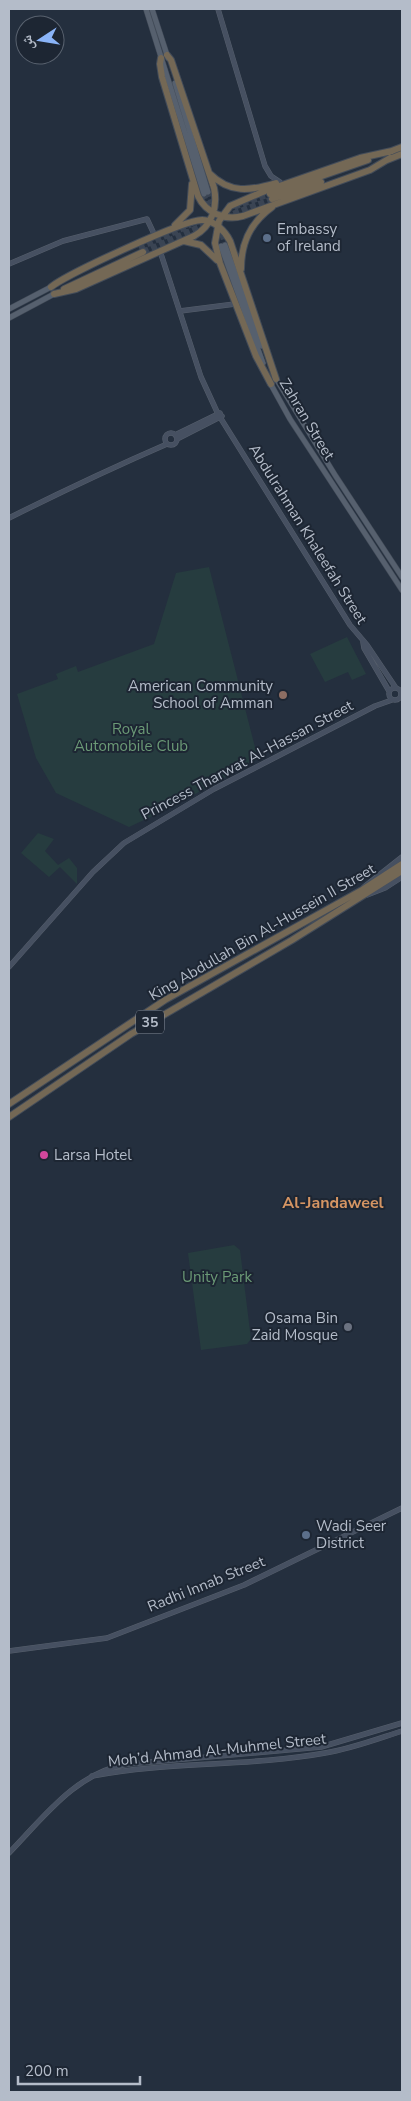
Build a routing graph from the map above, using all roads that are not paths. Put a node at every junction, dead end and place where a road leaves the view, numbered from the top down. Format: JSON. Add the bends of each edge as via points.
{"nodes":[{"id":1,"x":146,"y":9,"type":"edge"},
{"id":2,"x":152,"y":9,"type":"edge"},
{"id":3,"x":218,"y":9,"type":"edge"},
{"id":4,"x":164,"y":56,"type":"junction"},
{"id":5,"x":402,"y":147,"type":"edge"},
{"id":6,"x":392,"y":151,"type":"junction"},
{"id":7,"x":402,"y":154,"type":"edge"},
{"id":8,"x":191,"y":172,"type":"junction"},
{"id":9,"x":209,"y":172,"type":"junction"},
{"id":10,"x":297,"y":180,"type":"junction"},
{"id":11,"x":280,"y":182,"type":"junction"},
{"id":12,"x":206,"y":193,"type":"tunnel mouth"},
{"id":13,"x":273,"y":199,"type":"junction"},
{"id":14,"x":214,"y":213,"type":"junction"},
{"id":15,"x":222,"y":216,"type":"junction"},
{"id":16,"x":209,"y":222,"type":"junction"},
{"id":17,"x":218,"y":226,"type":"junction"},
{"id":18,"x":171,"y":228,"type":"junction"},
{"id":19,"x":155,"y":236,"type":"junction"},
{"id":20,"x":183,"y":241,"type":"junction"},
{"id":21,"x":141,"y":250,"type":"tunnel mouth"},
{"id":22,"x":160,"y":251,"type":"junction"},
{"id":23,"x":220,"y":263,"type":"junction"},
{"id":24,"x":9,"y":264,"type":"edge"},
{"id":25,"x":241,"y":276,"type":"junction"},
{"id":26,"x":53,"y":290,"type":"junction"},
{"id":27,"x":235,"y":304,"type":"junction"},
{"id":28,"x":9,"y":309,"type":"edge"},
{"id":29,"x":180,"y":311,"type":"junction"},
{"id":30,"x":9,"y":318,"type":"edge"},
{"id":31,"x":276,"y":379,"type":"junction"},
{"id":32,"x":271,"y":384,"type":"junction"},
{"id":33,"x":220,"y":415,"type":"junction"},
{"id":34,"x":176,"y":437,"type":"junction"},
{"id":35,"x":166,"y":442,"type":"junction"},
{"id":36,"x":9,"y":518,"type":"edge"},
{"id":37,"x":402,"y":577,"type":"edge"},
{"id":38,"x":402,"y":590,"type":"edge"},
{"id":39,"x":363,"y":642,"type":"junction"},
{"id":40,"x":399,"y":688,"type":"edge"},
{"id":41,"x":389,"y":692,"type":"junction"},
{"id":42,"x":401,"y":697,"type":"edge"},
{"id":43,"x":392,"y":700,"type":"junction"},
{"id":44,"x":375,"y":706,"type":"junction"},
{"id":45,"x":402,"y":857,"type":"edge"},
{"id":46,"x":402,"y":864,"type":"edge"},
{"id":47,"x":402,"y":871,"type":"edge"},
{"id":48,"x":388,"y":877,"type":"junction"},
{"id":49,"x":402,"y":877,"type":"edge"},
{"id":50,"x":364,"y":893,"type":"junction"},
{"id":51,"x":9,"y":967,"type":"edge"},
{"id":52,"x":9,"y":1104,"type":"edge"},
{"id":53,"x":9,"y":1117,"type":"edge"},
{"id":54,"x":402,"y":1508,"type":"edge"},
{"id":55,"x":9,"y":1651,"type":"edge"},
{"id":56,"x":402,"y":1722,"type":"edge"},
{"id":57,"x":402,"y":1731,"type":"edge"},
{"id":58,"x":364,"y":1735,"type":"junction"},
{"id":59,"x":366,"y":1742,"type":"junction"},
{"id":60,"x":91,"y":1777,"type":"junction"},
{"id":61,"x":9,"y":1853,"type":"edge"}],
"edges":[{"from":1,"to":4,"type":"main road"},
{"from":2,"to":4,"type":"main road"},
{"from":3,"to":11,"type":"street","via":[[269,174]]},
{"from":4,"to":8,"type":"highway","via":[[160,62],[162,77]]},
{"from":4,"to":9,"type":"highway","via":[[173,63]]},
{"from":4,"to":12,"type":"main road"},
{"from":5,"to":6,"type":"highway"},
{"from":6,"to":10,"type":"highway","via":[[360,158]]},
{"from":6,"to":13,"type":"highway"},
{"from":7,"to":13,"type":"highway","via":[[374,168]]},
{"from":8,"to":14,"type":"highway","via":[[201,202]]},
{"from":8,"to":18,"type":"highway","via":[[193,195],[190,210]]},
{"from":9,"to":11,"type":"highway","via":[[222,184],[241,190]]},
{"from":9,"to":14,"type":"highway","via":[[216,197]]},
{"from":10,"to":11,"type":"highway"},
{"from":10,"to":15,"type":"highway","via":[[230,206]]},
{"from":13,"to":15,"type":"highway","via":[[238,217]]},
{"from":13,"to":25,"type":"highway","via":[[250,230],[242,255]]},
{"from":14,"to":15,"type":"highway"},
{"from":14,"to":16,"type":"highway"},
{"from":15,"to":17,"type":"highway"},
{"from":16,"to":17,"type":"highway"},
{"from":16,"to":18,"type":"highway","via":[[198,220]]},
{"from":16,"to":20,"type":"highway","via":[[202,231]]},
{"from":17,"to":23,"type":"highway","via":[[215,243]]},
{"from":17,"to":25,"type":"highway","via":[[228,237]]},
{"from":18,"to":19,"type":"highway"},
{"from":19,"to":24,"type":"street","via":[[147,219],[63,242]]},
{"from":19,"to":26,"type":"highway","via":[[70,275]]},
{"from":20,"to":22,"type":"highway"},
{"from":20,"to":23,"type":"highway","via":[[201,245]]},
{"from":21,"to":26,"type":"highway"},
{"from":22,"to":26,"type":"highway","via":[[76,289]]},
{"from":22,"to":29,"type":"street","name":"Abdulrahman Khaleefah Street"},
{"from":23,"to":27,"type":"highway"},
{"from":25,"to":31,"type":"highway"},
{"from":26,"to":28,"type":"main road"},
{"from":26,"to":30,"type":"main road"},
{"from":27,"to":29,"type":"street"},
{"from":27,"to":32,"type":"highway"},
{"from":29,"to":33,"type":"street","name":"Abdulrahman Khaleefah Street","via":[[207,390]]},
{"from":31,"to":32,"type":"main road","name":"Zahran Street","via":[[223,245]]},
{"from":31,"to":37,"type":"main road","name":"Zahran Street"},
{"from":32,"to":38,"type":"main road","name":"Zahran Street","via":[[290,419]]},
{"from":33,"to":34,"type":"street"},
{"from":33,"to":39,"type":"street","name":"Abdulrahman Khaleefah Street"},
{"from":34,"to":35,"type":"street","via":[[173,445]]},
{"from":34,"to":35,"type":"street","via":[[169,434]]},
{"from":35,"to":36,"type":"street"},
{"from":39,"to":40,"type":"street","name":"Abdulrahman Khaleefah Street"},
{"from":39,"to":41,"type":"street","name":"Abdulrahman Khaleefah Street"},
{"from":40,"to":41,"type":"street","name":"Princess Tharwat Al-Hassan Street"},
{"from":40,"to":42,"type":"street"},
{"from":41,"to":43,"type":"street","name":"Abdulrahman Khaleefah Street"},
{"from":41,"to":44,"type":"street","name":"Princess Tharwat Al-Hassan Street"},
{"from":42,"to":43,"type":"street","name":"Princess Tharwat Al-Hassan Street"},
{"from":43,"to":44,"type":"street","name":"Princess Tharwat Al-Hassan Street"},
{"from":44,"to":51,"type":"street","name":"Princess Tharwat Al-Hassan Street","via":[[221,785],[124,843],[97,868]]},
{"from":45,"to":50,"type":"street","via":[[370,880]]},
{"from":46,"to":48,"type":"highway","name":"King Abdullah Bin Al-Hussein II Street","number":"35"},
{"from":47,"to":48,"type":"highway","name":"King Abdullah Bin Al-Hussein II Street","number":"35"},
{"from":48,"to":50,"type":"highway","name":"King Abdullah Bin Al-Hussein II Street","number":"35"},
{"from":49,"to":50,"type":"street","via":[[385,888]]},
{"from":50,"to":52,"type":"highway","name":"King Abdullah Bin Al-Hussein II Street","number":"35","via":[[165,1000]]},
{"from":50,"to":53,"type":"highway","name":"King Abdullah Bin Al-Hussein II Street","number":"35","via":[[140,1029]]},
{"from":54,"to":55,"type":"street","name":"Radhi Innab Street","via":[[244,1585],[107,1638]]},
{"from":56,"to":58,"type":"street","name":"Moh’d Ahmad Al-Muhmel Street"},
{"from":57,"to":59,"type":"street","name":"Moh’d Ahmad Al-Muhmel Street"},
{"from":58,"to":59,"type":"street"},
{"from":58,"to":60,"type":"street","name":"Moh’d Ahmad Al-Muhmel Street","via":[[312,1748],[128,1764],[107,1768]]},
{"from":59,"to":60,"type":"street","name":"Moh’d Ahmad Al-Muhmel Street","via":[[314,1755],[120,1770]]},
{"from":60,"to":61,"type":"street","name":"Moh’d Ahmad Al-Muhmel Street","via":[[68,1792]]}]}
